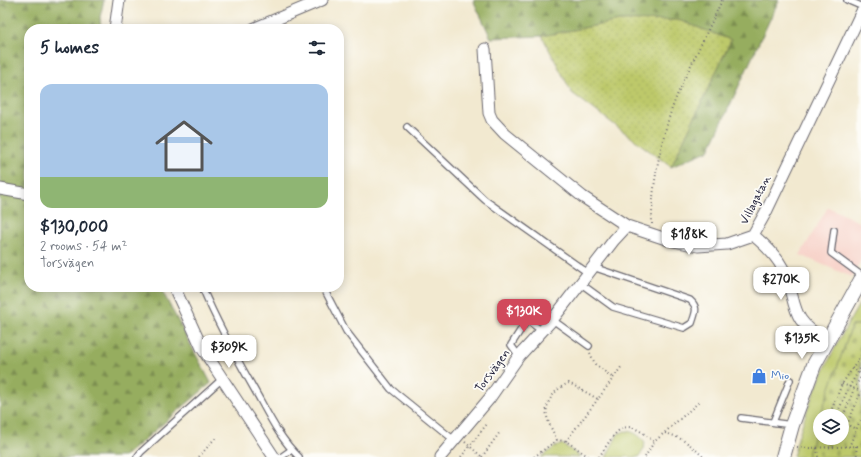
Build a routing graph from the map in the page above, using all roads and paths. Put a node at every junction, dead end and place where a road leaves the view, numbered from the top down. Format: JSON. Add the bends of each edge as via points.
{"nodes":[{"id":1,"x":119,"y":0,"type":"edge"},
{"id":2,"x":322,"y":0,"type":"edge"},
{"id":3,"x":722,"y":0,"type":"edge"},
{"id":4,"x":847,"y":0,"type":"edge"},
{"id":5,"x":861,"y":6,"type":"edge"},
{"id":6,"x":861,"y":13,"type":"edge"},
{"id":7,"x":116,"y":24,"type":"edge"},
{"id":8,"x":265,"y":24,"type":"edge"},
{"id":9,"x":485,"y":49,"type":"dead end"},
{"id":10,"x":407,"y":127,"type":"dead end"},
{"id":11,"x":0,"y":189,"type":"edge"},
{"id":12,"x":24,"y":193,"type":"edge"},
{"id":13,"x":627,"y":226,"type":"junction"},
{"id":14,"x":834,"y":230,"type":"dead end"},
{"id":15,"x":652,"y":235,"type":"junction"},
{"id":16,"x":753,"y":236,"type":"junction"},
{"id":17,"x":590,"y":270,"type":"junction"},
{"id":18,"x":861,"y":276,"type":"edge"},
{"id":19,"x":861,"y":280,"type":"edge"},
{"id":20,"x":580,"y":283,"type":"junction"},
{"id":21,"x":176,"y":292,"type":"edge"},
{"id":22,"x":204,"y":292,"type":"edge"},
{"id":23,"x":326,"y":292,"type":"edge"},
{"id":24,"x":536,"y":308,"type":"dead end"},
{"id":25,"x":553,"y":319,"type":"junction"},
{"id":26,"x":542,"y":331,"type":"junction"},
{"id":27,"x":828,"y":340,"type":"junction"},
{"id":28,"x":589,"y":346,"type":"joint"},
{"id":29,"x":519,"y":356,"type":"junction"},
{"id":30,"x":861,"y":356,"type":"edge"},
{"id":31,"x":622,"y":366,"type":"dead end"},
{"id":32,"x":861,"y":367,"type":"edge"},
{"id":33,"x":852,"y":368,"type":"junction"},
{"id":34,"x":858,"y":372,"type":"junction"},
{"id":35,"x":861,"y":374,"type":"edge"},
{"id":36,"x":861,"y":377,"type":"edge"},
{"id":37,"x":613,"y":378,"type":"junction"},
{"id":38,"x":222,"y":379,"type":"junction"},
{"id":39,"x":790,"y":380,"type":"dead end"},
{"id":40,"x":842,"y":384,"type":"junction"},
{"id":41,"x":849,"y":386,"type":"junction"},
{"id":42,"x":854,"y":389,"type":"junction"},
{"id":43,"x":861,"y":392,"type":"edge"},
{"id":44,"x":598,"y":399,"type":"junction"},
{"id":45,"x":699,"y":402,"type":"dead end"},
{"id":46,"x":832,"y":409,"type":"edge"},
{"id":47,"x":839,"y":409,"type":"edge"},
{"id":48,"x":846,"y":409,"type":"edge"},
{"id":49,"x":741,"y":418,"type":"dead end"},
{"id":50,"x":861,"y":418,"type":"edge"},
{"id":51,"x":849,"y":420,"type":"edge"},
{"id":52,"x":773,"y":422,"type":"junction"},
{"id":53,"x":487,"y":424,"type":"dead end"},
{"id":54,"x":792,"y":425,"type":"junction"},
{"id":55,"x":849,"y":426,"type":"edge"},
{"id":56,"x":856,"y":429,"type":"junction"},
{"id":57,"x":500,"y":432,"type":"dead end"},
{"id":58,"x":665,"y":432,"type":"junction"},
{"id":59,"x":216,"y":437,"type":"dead end"},
{"id":60,"x":456,"y":438,"type":"junction"},
{"id":61,"x":557,"y":440,"type":"junction"},
{"id":62,"x":566,"y":441,"type":"junction"},
{"id":63,"x":654,"y":442,"type":"junction"},
{"id":64,"x":470,"y":446,"type":"junction"},
{"id":65,"x":856,"y":446,"type":"junction"},
{"id":66,"x":861,"y":446,"type":"edge"},
{"id":67,"x":849,"y":447,"type":"junction"},
{"id":68,"x":817,"y":448,"type":"junction"},
{"id":69,"x":291,"y":450,"type":"junction"},
{"id":70,"x":784,"y":451,"type":"edge"},
{"id":71,"x":137,"y":457,"type":"edge"},
{"id":72,"x":199,"y":457,"type":"edge"},
{"id":73,"x":274,"y":457,"type":"edge"},
{"id":74,"x":281,"y":457,"type":"edge"},
{"id":75,"x":299,"y":457,"type":"edge"},
{"id":76,"x":440,"y":457,"type":"edge"},
{"id":77,"x":461,"y":457,"type":"edge"},
{"id":78,"x":482,"y":457,"type":"edge"},
{"id":79,"x":534,"y":457,"type":"edge"},
{"id":80,"x":589,"y":457,"type":"edge"},
{"id":81,"x":600,"y":457,"type":"edge"},
{"id":82,"x":644,"y":457,"type":"edge"},
{"id":83,"x":703,"y":457,"type":"edge"},
{"id":84,"x":818,"y":457,"type":"edge"},
{"id":85,"x":856,"y":457,"type":"edge"}],
"edges":[{"from":1,"to":7,"type":"street"},
{"from":2,"to":8,"type":"street"},
{"from":3,"to":15,"type":"path","via":[[678,94],[666,129],[651,210]]},
{"from":4,"to":5,"type":"lane"},
{"from":6,"to":16,"type":"street","name":"Villagatan"},
{"from":9,"to":13,"type":"street","name":"Villagatan","via":[[489,114],[498,127],[583,197]]},
{"from":10,"to":17,"type":"lane","via":[[485,200]]},
{"from":11,"to":12,"type":"street"},
{"from":13,"to":15,"type":"street","name":"Villagatan"},
{"from":13,"to":17,"type":"street","name":"Torsvägen"},
{"from":14,"to":18,"type":"lane","via":[[831,252]]},
{"from":15,"to":16,"type":"street","name":"Villagatan","via":[[698,246],[727,244]]},
{"from":16,"to":27,"type":"street","via":[[770,250],[781,266],[794,307],[801,320],[812,332]]},
{"from":17,"to":20,"type":"street","name":"Torsvägen"},
{"from":17,"to":20,"type":"lane","via":[[690,300],[696,309],[692,323],[684,328],[613,307]]},
{"from":19,"to":27,"type":"street"},
{"from":20,"to":25,"type":"street","name":"Torsvägen"},
{"from":21,"to":38,"type":"street","via":[[202,348]]},
{"from":22,"to":69,"type":"lane","via":[[273,425]]},
{"from":23,"to":60,"type":"lane","via":[[346,331],[391,388]]},
{"from":24,"to":25,"type":"lane"},
{"from":25,"to":26,"type":"street","name":"Torsvägen"},
{"from":25,"to":28,"type":"lane"},
{"from":26,"to":29,"type":"street","name":"Torsvägen"},
{"from":26,"to":29,"type":"lane","via":[[527,320],[511,345]]},
{"from":27,"to":54,"type":"street","via":[[814,365]]},
{"from":28,"to":37,"type":"path","via":[[595,364]]},
{"from":29,"to":60,"type":"street","name":"Torsvägen","via":[[489,399]]},
{"from":30,"to":33,"type":"path"},
{"from":31,"to":37,"type":"path"},
{"from":32,"to":34,"type":"path"},
{"from":33,"to":34,"type":"path"},
{"from":33,"to":40,"type":"path"},
{"from":34,"to":35,"type":"path"},
{"from":34,"to":41,"type":"path"},
{"from":36,"to":42,"type":"path"},
{"from":37,"to":44,"type":"path"},
{"from":38,"to":71,"type":"lane"},
{"from":38,"to":73,"type":"street"},
{"from":39,"to":52,"type":"lane"},
{"from":40,"to":41,"type":"path"},
{"from":40,"to":46,"type":"path"},
{"from":41,"to":42,"type":"path"},
{"from":41,"to":47,"type":"path"},
{"from":42,"to":43,"type":"path"},
{"from":42,"to":48,"type":"path"},
{"from":43,"to":51,"type":"path"},
{"from":44,"to":61,"type":"path","via":[[569,383],[557,389],[549,400],[546,411]]},
{"from":44,"to":62,"type":"path"},
{"from":45,"to":58,"type":"path"},
{"from":49,"to":52,"type":"lane"},
{"from":50,"to":56,"type":"path"},
{"from":52,"to":54,"type":"lane"},
{"from":53,"to":64,"type":"path"},
{"from":54,"to":70,"type":"street"},
{"from":55,"to":56,"type":"path"},
{"from":56,"to":67,"type":"path"},
{"from":57,"to":78,"type":"path"},
{"from":58,"to":63,"type":"path"},
{"from":58,"to":83,"type":"path","via":[[682,438]]},
{"from":59,"to":72,"type":"path"},
{"from":60,"to":64,"type":"path"},
{"from":60,"to":76,"type":"street","name":"Torsvägen"},
{"from":61,"to":62,"type":"path"},
{"from":61,"to":79,"type":"path"},
{"from":62,"to":80,"type":"path"},
{"from":63,"to":81,"type":"path","via":[[634,428],[627,427],[616,432]]},
{"from":63,"to":82,"type":"path"},
{"from":64,"to":77,"type":"path"},
{"from":64,"to":78,"type":"path"},
{"from":65,"to":66,"type":"path"},
{"from":65,"to":67,"type":"path"},
{"from":65,"to":85,"type":"path"},
{"from":67,"to":68,"type":"path"},
{"from":68,"to":70,"type":"path"},
{"from":68,"to":84,"type":"path"},
{"from":69,"to":74,"type":"lane"},
{"from":69,"to":75,"type":"lane"}]}
